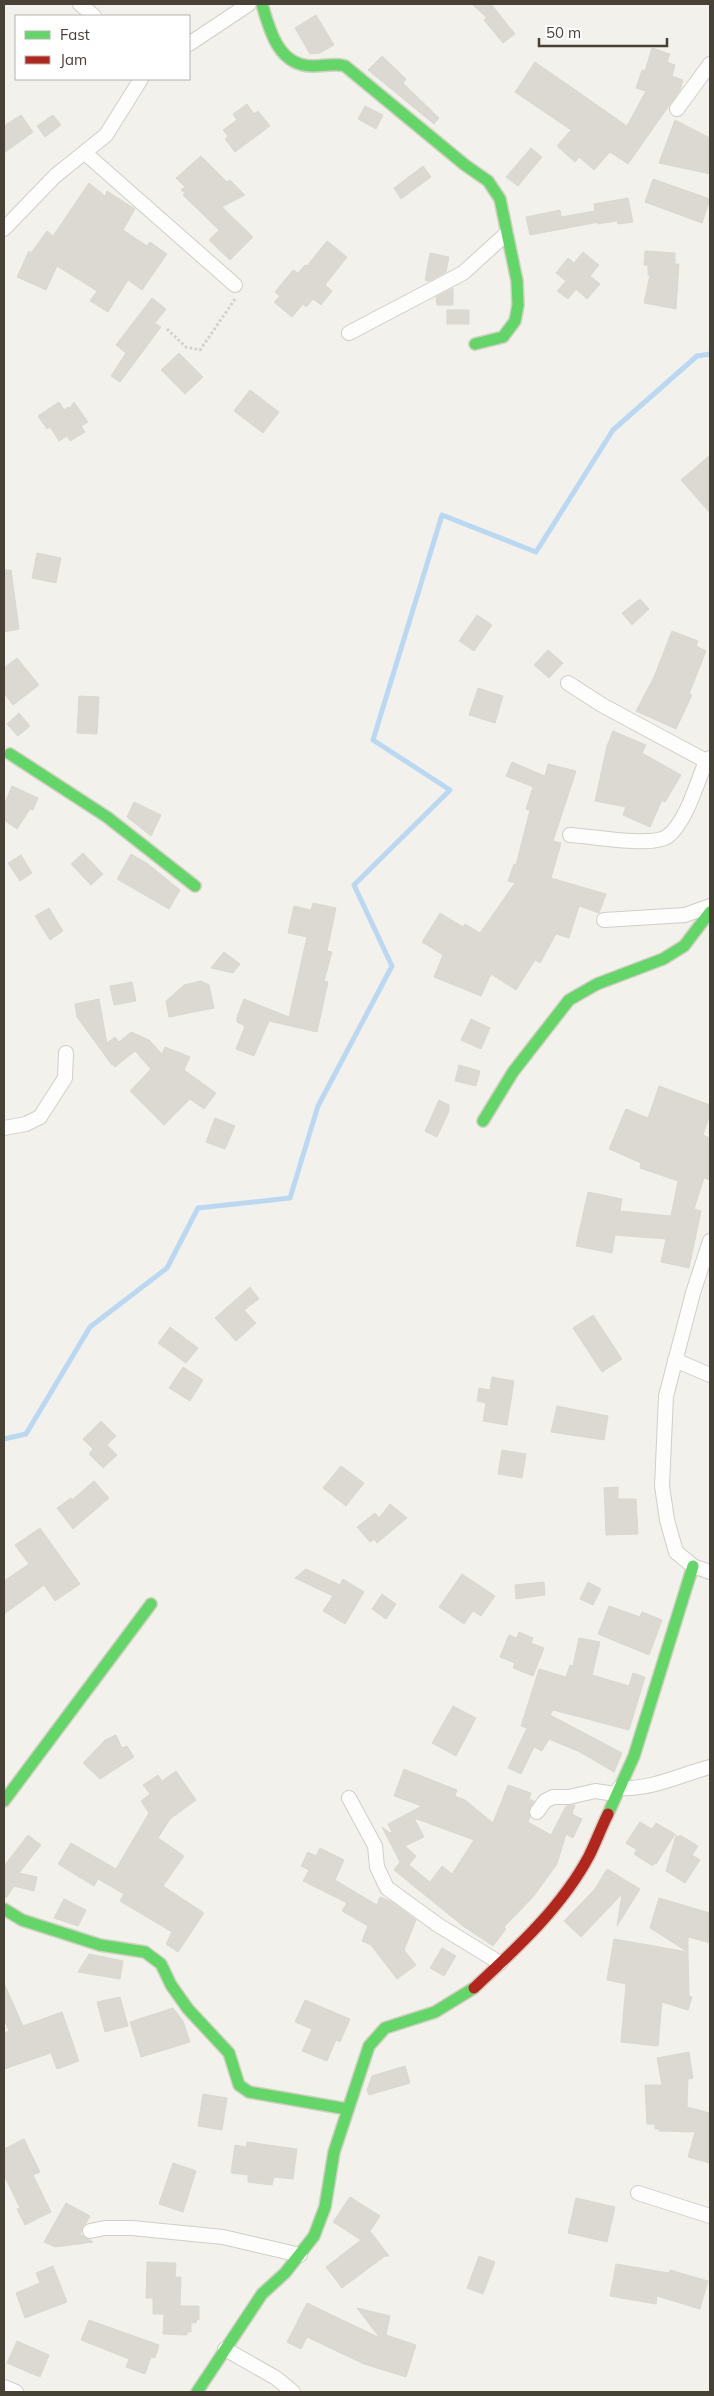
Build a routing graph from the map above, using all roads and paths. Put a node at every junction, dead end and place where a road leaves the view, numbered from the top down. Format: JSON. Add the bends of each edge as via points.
{"nodes":[{"id":1,"x":80,"y":4,"type":"edge"},
{"id":2,"x":249,"y":4,"type":"edge"},
{"id":3,"x":262,"y":4,"type":"edge"},
{"id":4,"x":93,"y":15,"type":"edge"},
{"id":5,"x":190,"y":43,"type":"edge"},
{"id":6,"x":710,"y":64,"type":"edge"},
{"id":7,"x":140,"y":80,"type":"edge"},
{"id":8,"x":677,"y":109,"type":"dead end"},
{"id":9,"x":85,"y":154,"type":"junction"},
{"id":10,"x":4,"y":230,"type":"edge"},
{"id":11,"x":506,"y":234,"type":"junction"},
{"id":12,"x":235,"y":284,"type":"joint"},
{"id":13,"x":167,"y":329,"type":"dead end"},
{"id":14,"x":349,"y":333,"type":"dead end"},
{"id":15,"x":475,"y":344,"type":"dead end"},
{"id":16,"x":568,"y":684,"type":"dead end"},
{"id":17,"x":6,"y":753,"type":"edge"},
{"id":18,"x":708,"y":760,"type":"edge"},
{"id":19,"x":570,"y":834,"type":"dead end"},
{"id":20,"x":195,"y":886,"type":"dead end"},
{"id":21,"x":710,"y":906,"type":"edge"},
{"id":22,"x":710,"y":912,"type":"edge"},
{"id":23,"x":604,"y":920,"type":"dead end"},
{"id":24,"x":66,"y":1053,"type":"dead end"},
{"id":25,"x":483,"y":1121,"type":"dead end"},
{"id":26,"x":4,"y":1128,"type":"edge"},
{"id":27,"x":710,"y":1242,"type":"edge"},
{"id":28,"x":675,"y":1360,"type":"junction"},
{"id":29,"x":710,"y":1375,"type":"edge"},
{"id":30,"x":693,"y":1566,"type":"junction"},
{"id":31,"x":710,"y":1572,"type":"edge"},
{"id":32,"x":151,"y":1604,"type":"dead end"},
{"id":33,"x":710,"y":1767,"type":"edge"},
{"id":34,"x":617,"y":1791,"type":"junction"},
{"id":35,"x":349,"y":1798,"type":"dead end"},
{"id":36,"x":4,"y":1801,"type":"edge"},
{"id":37,"x":537,"y":1812,"type":"dead end"},
{"id":38,"x":4,"y":1909,"type":"edge"},
{"id":39,"x":500,"y":1963,"type":"junction"},
{"id":40,"x":347,"y":2109,"type":"junction"},
{"id":41,"x":638,"y":2193,"type":"dead end"},
{"id":42,"x":710,"y":2216,"type":"edge"},
{"id":43,"x":90,"y":2232,"type":"dead end"},
{"id":44,"x":300,"y":2255,"type":"junction"},
{"id":45,"x":225,"y":2349,"type":"junction"},
{"id":46,"x":4,"y":2387,"type":"edge"},
{"id":47,"x":16,"y":2392,"type":"edge"},
{"id":48,"x":197,"y":2392,"type":"edge"},
{"id":49,"x":294,"y":2392,"type":"edge"}],
"edges":[{"from":1,"to":4,"type":"street"},
{"from":2,"to":5,"type":"street"},
{"from":3,"to":11,"type":"street","via":[[277,48],[287,58],[315,66],[335,63],[345,66],[488,181],[500,199]]},
{"from":6,"to":8,"type":"street"},
{"from":7,"to":9,"type":"street","via":[[106,134]]},
{"from":9,"to":10,"type":"street","via":[[55,176]]},
{"from":9,"to":12,"type":"street"},
{"from":11,"to":14,"type":"street","via":[[463,273]]},
{"from":11,"to":15,"type":"street","via":[[517,281],[515,321],[503,337]]},
{"from":12,"to":13,"type":"path","via":[[240,291],[238,295],[200,350],[186,347]]},
{"from":16,"to":18,"type":"street"},
{"from":17,"to":20,"type":"street","via":[[107,817]]},
{"from":18,"to":19,"type":"street","via":[[680,823],[668,837],[651,842]]},
{"from":21,"to":23,"type":"street","via":[[686,915]]},
{"from":22,"to":25,"type":"street","via":[[677,951],[597,984],[569,1000],[513,1072]]},
{"from":24,"to":26,"type":"street","via":[[65,1078],[40,1116],[26,1124]]},
{"from":27,"to":28,"type":"street"},
{"from":28,"to":29,"type":"street"},
{"from":28,"to":30,"type":"street","via":[[666,1396],[662,1486],[676,1552]]},
{"from":30,"to":31,"type":"street"},
{"from":30,"to":34,"type":"street","via":[[634,1756]]},
{"from":32,"to":36,"type":"street"},
{"from":33,"to":34,"type":"street","via":[[649,1787]]},
{"from":34,"to":37,"type":"street","via":[[553,1797],[545,1801]]},
{"from":34,"to":39,"type":"street","via":[[579,1871],[554,1907]]},
{"from":35,"to":39,"type":"street","via":[[375,1846],[377,1867],[387,1888],[438,1926]]},
{"from":38,"to":40,"type":"street","via":[[22,1920],[100,1945],[145,1952],[161,1964],[188,2009],[229,2053],[239,2085],[249,2092]]},
{"from":39,"to":40,"type":"street","via":[[469,1993],[435,2012],[385,2028],[370,2046]]},
{"from":40,"to":44,"type":"street","via":[[334,2152],[325,2207],[314,2236]]},
{"from":41,"to":42,"type":"street"},
{"from":43,"to":44,"type":"street","via":[[105,2228],[132,2228],[223,2237]]},
{"from":44,"to":45,"type":"street","via":[[262,2294]]},
{"from":45,"to":48,"type":"street"},
{"from":45,"to":49,"type":"street"},
{"from":46,"to":47,"type":"street"}]}
